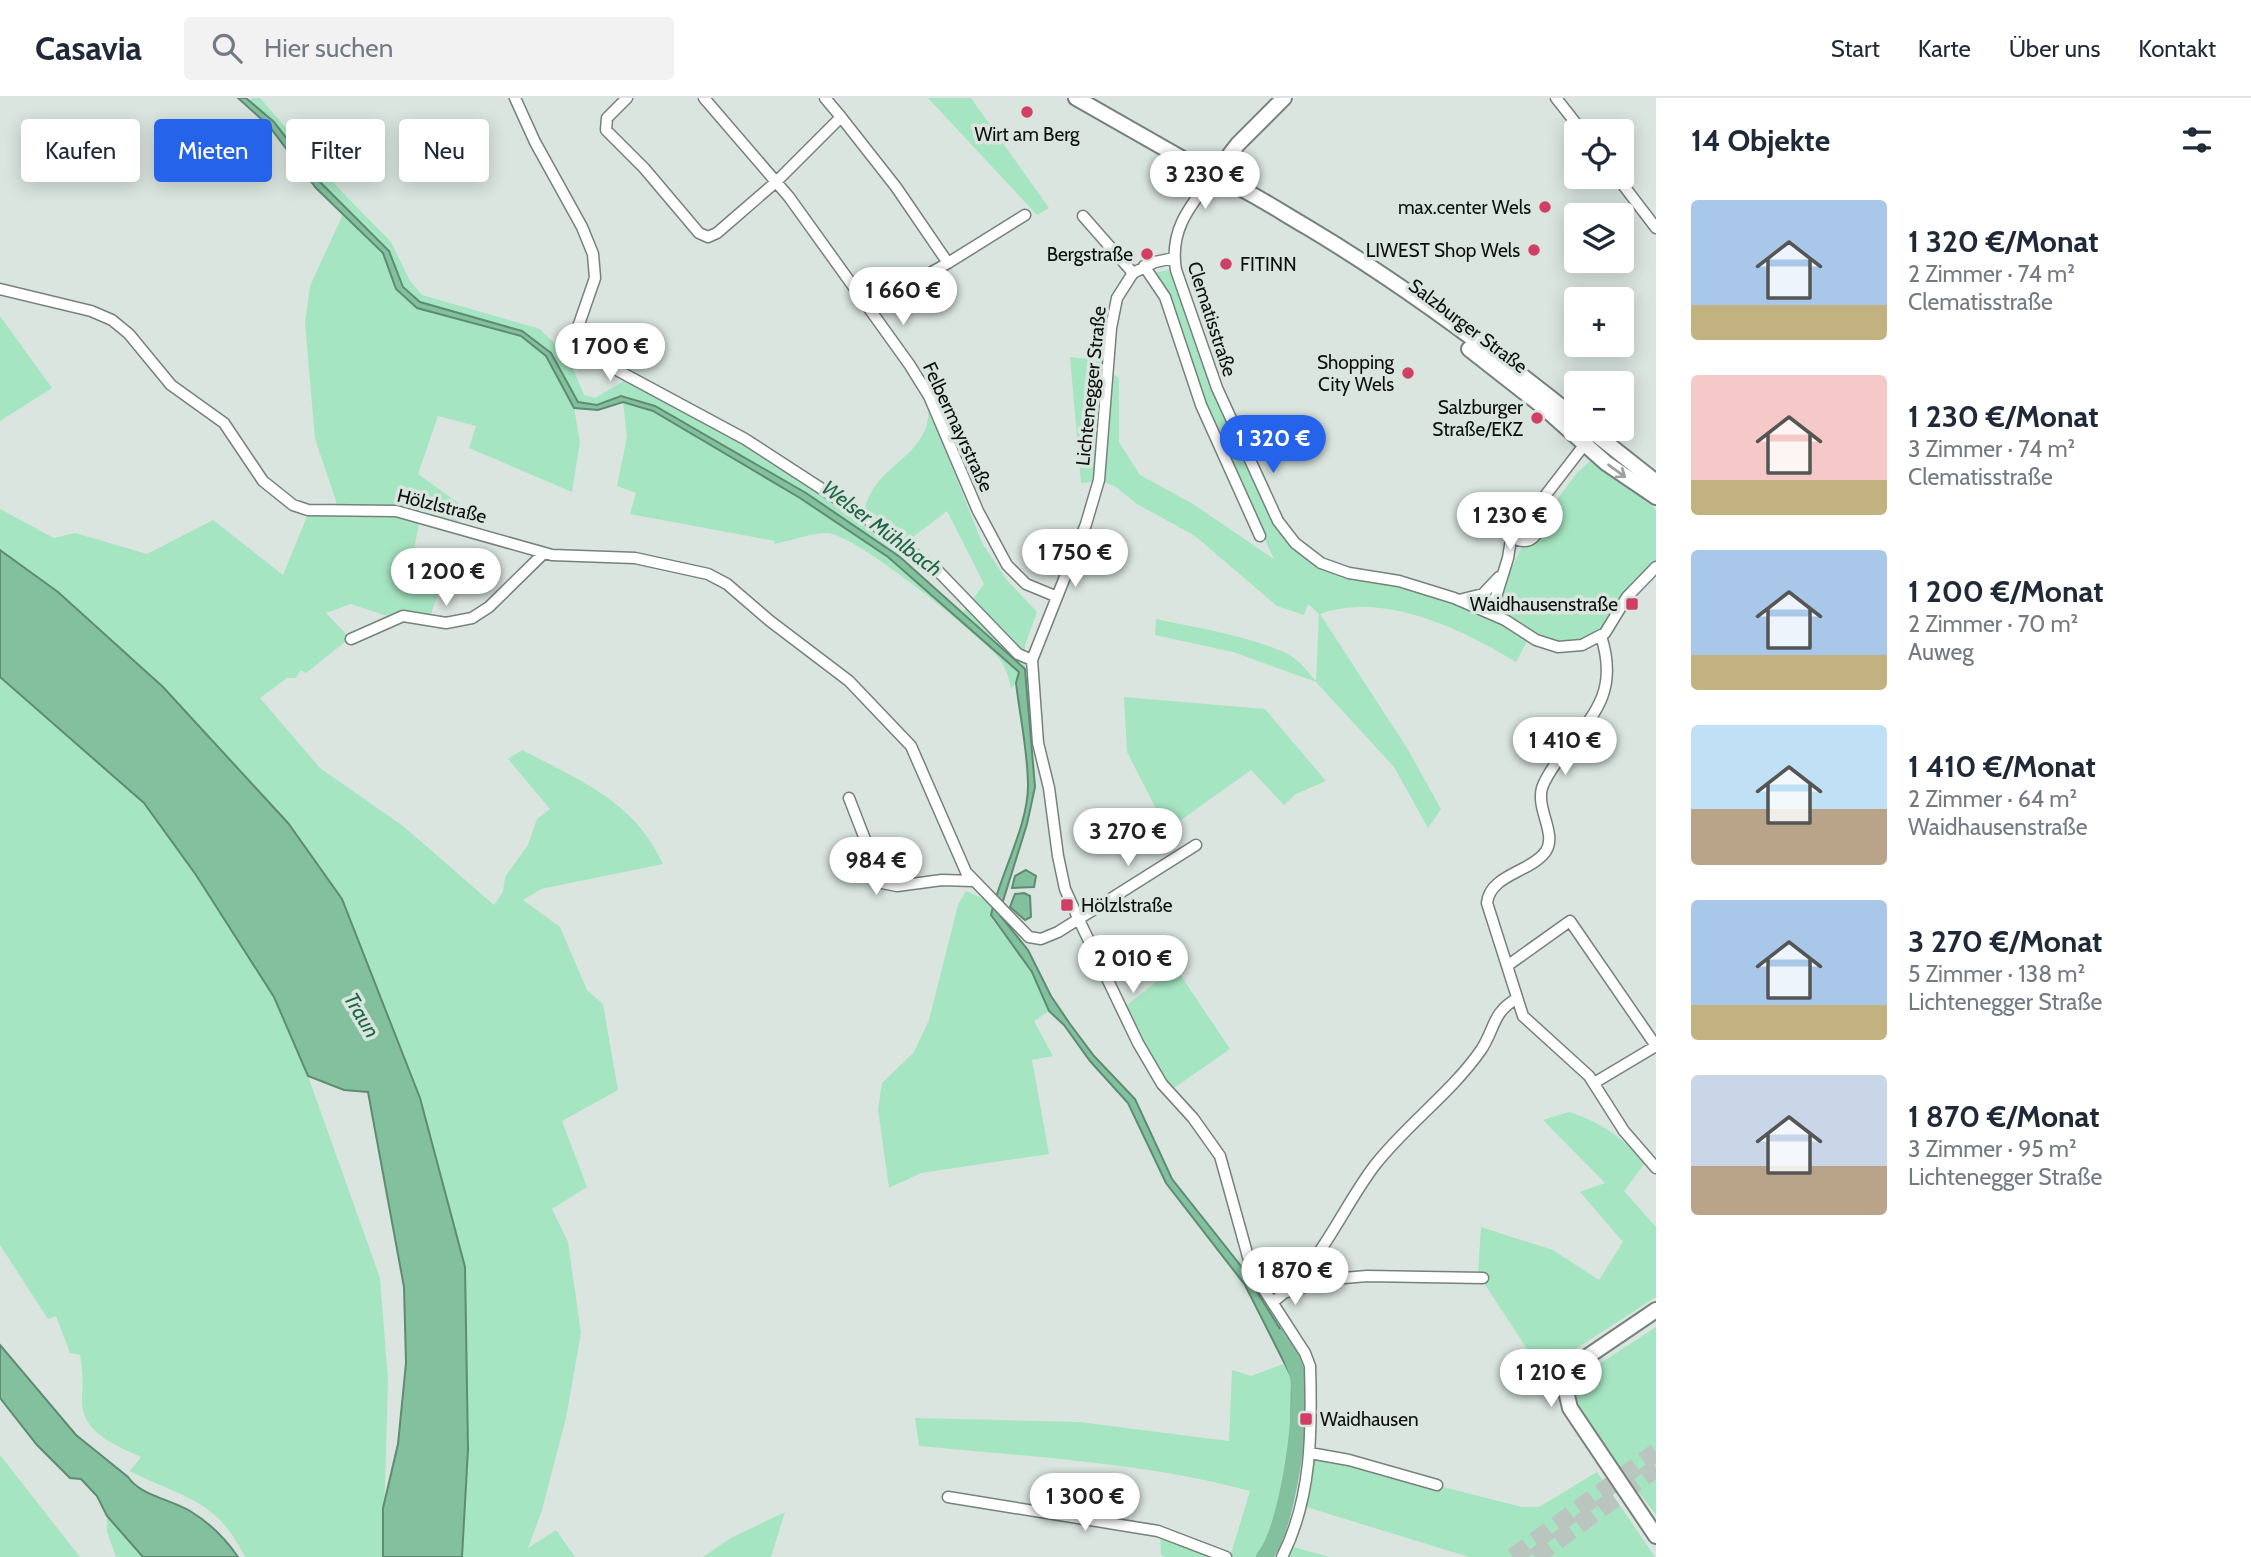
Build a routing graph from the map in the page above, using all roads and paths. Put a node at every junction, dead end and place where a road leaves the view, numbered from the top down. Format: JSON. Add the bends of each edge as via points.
{"nodes":[{"id":1,"x":515,"y":98,"type":"edge"},
{"id":2,"x":627,"y":98,"type":"edge"},
{"id":3,"x":704,"y":98,"type":"edge"},
{"id":4,"x":825,"y":98,"type":"edge"},
{"id":5,"x":1076,"y":98,"type":"edge"},
{"id":6,"x":1283,"y":98,"type":"edge"},
{"id":7,"x":1556,"y":98,"type":"edge"},
{"id":8,"x":841,"y":117,"type":"junction"},
{"id":9,"x":1573,"y":119,"type":"edge"},
{"id":10,"x":1213,"y":176,"type":"junction"},
{"id":11,"x":776,"y":181,"type":"junction"},
{"id":12,"x":1626,"y":189,"type":"edge"},
{"id":13,"x":1025,"y":215,"type":"dead end"},
{"id":14,"x":1083,"y":216,"type":"dead end"},
{"id":15,"x":1656,"y":228,"type":"edge"},
{"id":16,"x":1174,"y":258,"type":"junction"},
{"id":17,"x":948,"y":263,"type":"junction"},
{"id":18,"x":1144,"y":266,"type":"junction"},
{"id":19,"x":1133,"y":273,"type":"junction"},
{"id":20,"x":0,"y":289,"type":"edge"},
{"id":21,"x":871,"y":306,"type":"junction"},
{"id":22,"x":1564,"y":410,"type":"edge"},
{"id":23,"x":1564,"y":420,"type":"edge"},
{"id":24,"x":1585,"y":441,"type":"edge"},
{"id":25,"x":1594,"y":441,"type":"edge"},
{"id":26,"x":1596,"y":441,"type":"edge"},
{"id":27,"x":1656,"y":482,"type":"edge"},
{"id":28,"x":1656,"y":497,"type":"edge"},
{"id":29,"x":1531,"y":514,"type":"junction"},
{"id":30,"x":1512,"y":533,"type":"junction"},
{"id":31,"x":1260,"y":536,"type":"dead end"},
{"id":32,"x":1524,"y":541,"type":"junction"},
{"id":33,"x":544,"y":553,"type":"junction"},
{"id":34,"x":1508,"y":558,"type":"junction"},
{"id":35,"x":1656,"y":566,"type":"edge"},
{"id":36,"x":1501,"y":575,"type":"junction"},
{"id":37,"x":1483,"y":594,"type":"junction"},
{"id":38,"x":1055,"y":596,"type":"junction"},
{"id":39,"x":1459,"y":600,"type":"junction"},
{"id":40,"x":1487,"y":611,"type":"junction"},
{"id":41,"x":1601,"y":636,"type":"junction"},
{"id":42,"x":351,"y":639,"type":"dead end"},
{"id":43,"x":1031,"y":660,"type":"junction"},
{"id":44,"x":849,"y":798,"type":"dead end"},
{"id":45,"x":1196,"y":845,"type":"dead end"},
{"id":46,"x":973,"y":881,"type":"junction"},
{"id":47,"x":1079,"y":919,"type":"junction"},
{"id":48,"x":1507,"y":965,"type":"junction"},
{"id":49,"x":1516,"y":999,"type":"junction"},
{"id":50,"x":1594,"y":1083,"type":"junction"},
{"id":51,"x":1656,"y":1168,"type":"edge"},
{"id":52,"x":1483,"y":1278,"type":"dead end"},
{"id":53,"x":1287,"y":1292,"type":"junction"},
{"id":54,"x":1273,"y":1302,"type":"junction"},
{"id":55,"x":1656,"y":1310,"type":"edge"},
{"id":56,"x":1310,"y":1453,"type":"junction"},
{"id":57,"x":1437,"y":1485,"type":"dead end"},
{"id":58,"x":948,"y":1497,"type":"dead end"},
{"id":59,"x":1656,"y":1536,"type":"edge"},
{"id":60,"x":1226,"y":1557,"type":"edge"},
{"id":61,"x":1282,"y":1557,"type":"edge"}],
"edges":[{"from":1,"to":43,"type":"street","via":[[593,254],[594,278],[578,327],[584,347],[615,369],[745,439],[859,513],[939,572],[1018,654]]},
{"from":2,"to":11,"type":"street","via":[[607,118],[606,130],[703,236],[717,233]]},
{"from":3,"to":11,"type":"street","name":"Felbermayrstraße"},
{"from":4,"to":8,"type":"street"},
{"from":5,"to":10,"type":"main road","name":"Salzburger Straße"},
{"from":6,"to":10,"type":"main road"},
{"from":7,"to":9,"type":"street"},
{"from":8,"to":11,"type":"street"},
{"from":8,"to":17,"type":"street"},
{"from":10,"to":16,"type":"street","via":[[1180,223]]},
{"from":10,"to":22,"type":"main road","name":"Salzburger Straße","via":[[1236,185],[1352,255]]},
{"from":10,"to":23,"type":"main road","name":"Salzburger Straße","via":[[1233,194],[1336,255]]},
{"from":11,"to":21,"type":"street","name":"Felbermayrstraße"},
{"from":12,"to":15,"type":"street"},
{"from":13,"to":17,"type":"street"},
{"from":14,"to":19,"type":"street"},
{"from":16,"to":18,"type":"street","name":"Lichtenegger Straße"},
{"from":16,"to":39,"type":"street","name":"Clematisstraße","via":[[1217,388],[1286,533],[1306,554],[1334,569],[1399,580]]},
{"from":17,"to":21,"type":"street"},
{"from":18,"to":19,"type":"street","name":"Lichtenegger Straße"},
{"from":18,"to":31,"type":"street","via":[[1165,297],[1201,405]]},
{"from":19,"to":38,"type":"street","name":"Lichtenegger Straße","via":[[1117,298],[1111,328],[1099,480]]},
{"from":20,"to":33,"type":"street","name":"Hölzlstraße","via":[[113,320],[171,385],[224,423],[263,481],[293,505],[308,510],[396,511]]},
{"from":21,"to":38,"type":"street","name":"Felbermayrstraße","via":[[924,388],[1007,565],[1026,584]]},
{"from":24,"to":29,"type":"street"},
{"from":25,"to":28,"type":"main road","name":"Salzburger Straße","one_way":true},
{"from":26,"to":27,"type":"main road","name":"Salzburger Straße"},
{"from":29,"to":30,"type":"street","via":[[1515,516]]},
{"from":29,"to":32,"type":"street","via":[[1537,531]]},
{"from":30,"to":32,"type":"street"},
{"from":30,"to":34,"type":"street"},
{"from":32,"to":34,"type":"street"},
{"from":33,"to":42,"type":"street","via":[[472,618],[446,623],[403,616]]},
{"from":33,"to":46,"type":"street","name":"Hölzlstraße","via":[[635,558],[708,574],[735,589],[842,675],[911,746],[960,862]]},
{"from":34,"to":36,"type":"street"},
{"from":35,"to":41,"type":"street"},
{"from":36,"to":37,"type":"street"},
{"from":36,"to":40,"type":"street"},
{"from":37,"to":39,"type":"street"},
{"from":37,"to":40,"type":"street"},
{"from":38,"to":43,"type":"street","name":"Lichtenegger Straße"},
{"from":39,"to":40,"type":"street","name":"Clematisstraße"},
{"from":40,"to":41,"type":"street","name":"Clematisstraße","via":[[1547,645],[1571,647]]},
{"from":41,"to":48,"type":"street","via":[[1608,667],[1604,697],[1543,787],[1540,803],[1549,834],[1547,849],[1499,884],[1488,898]]},
{"from":43,"to":47,"type":"street","name":"Lichtenegger Straße","via":[[1038,743],[1058,856]]},
{"from":44,"to":46,"type":"street","via":[[883,883]]},
{"from":45,"to":47,"type":"street"},
{"from":46,"to":47,"type":"street","name":"Hölzlstraße","via":[[1029,937],[1049,936]]},
{"from":47,"to":54,"type":"street","name":"Lichtenegger Straße","via":[[1156,1074],[1220,1156],[1252,1271]]},
{"from":48,"to":49,"type":"street"},
{"from":48,"to":50,"type":"street","via":[[1570,921],[1656,1046]]},
{"from":49,"to":50,"type":"street","via":[[1523,1016]]},
{"from":49,"to":53,"type":"street","via":[[1500,1010],[1482,1049],[1448,1090],[1376,1164],[1318,1256]]},
{"from":50,"to":51,"type":"street","via":[[1623,1131]]},
{"from":52,"to":53,"type":"street","via":[[1367,1276],[1332,1279]]},
{"from":53,"to":54,"type":"street"},
{"from":54,"to":56,"type":"street","name":"Lichtenegger Straße","via":[[1310,1366]]},
{"from":55,"to":59,"type":"main road","via":[[1575,1365],[1563,1383],[1570,1408]]},
{"from":56,"to":57,"type":"street"},
{"from":56,"to":61,"type":"street","name":"Lichtenegger Straße","via":[[1301,1505]]},
{"from":58,"to":60,"type":"street","via":[[1158,1531]]}]}
